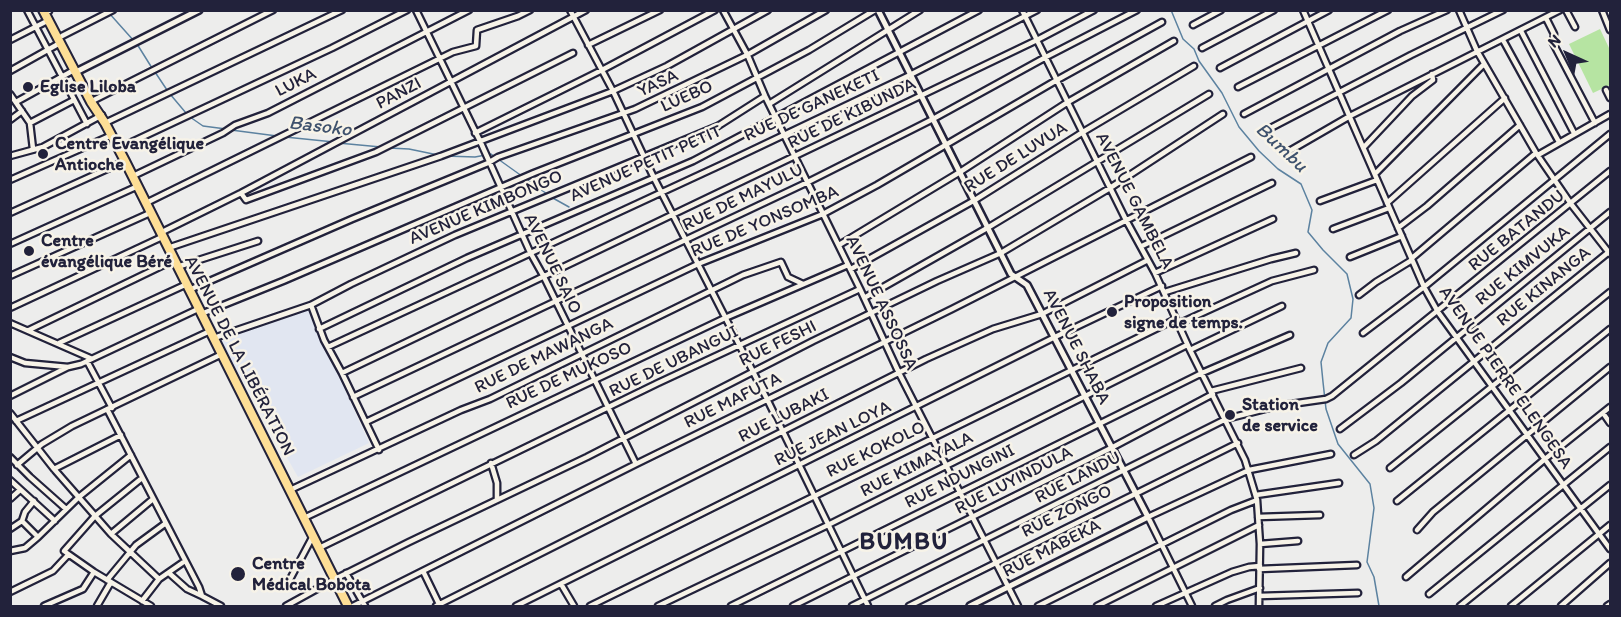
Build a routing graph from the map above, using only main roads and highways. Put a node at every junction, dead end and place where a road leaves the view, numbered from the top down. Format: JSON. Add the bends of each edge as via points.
{"nodes":[{"id":1,"x":43,"y":10,"type":"edge"},
{"id":2,"x":49,"y":11,"type":"edge"},
{"id":3,"x":62,"y":39,"type":"junction"},
{"id":4,"x":77,"y":71,"type":"junction"},
{"id":5,"x":102,"y":118,"type":"junction"},
{"id":6,"x":351,"y":606,"type":"edge"}],
"edges":[{"from":1,"to":3,"type":"highway","name":"AVENUE DE LA LIBÉRATION"},
{"from":2,"to":3,"type":"highway","name":"AVENUE DE LA LIBÉRATION"},
{"from":3,"to":4,"type":"highway","name":"AVENUE DE LA LIBÉRATION"},
{"from":4,"to":5,"type":"highway","name":"AVENUE DE LA LIBÉRATION"},
{"from":4,"to":5,"type":"highway","name":"AVENUE DE LA LIBÉRATION"},
{"from":5,"to":6,"type":"highway","name":"AVENUE DE LA LIBÉRATION"}]}
